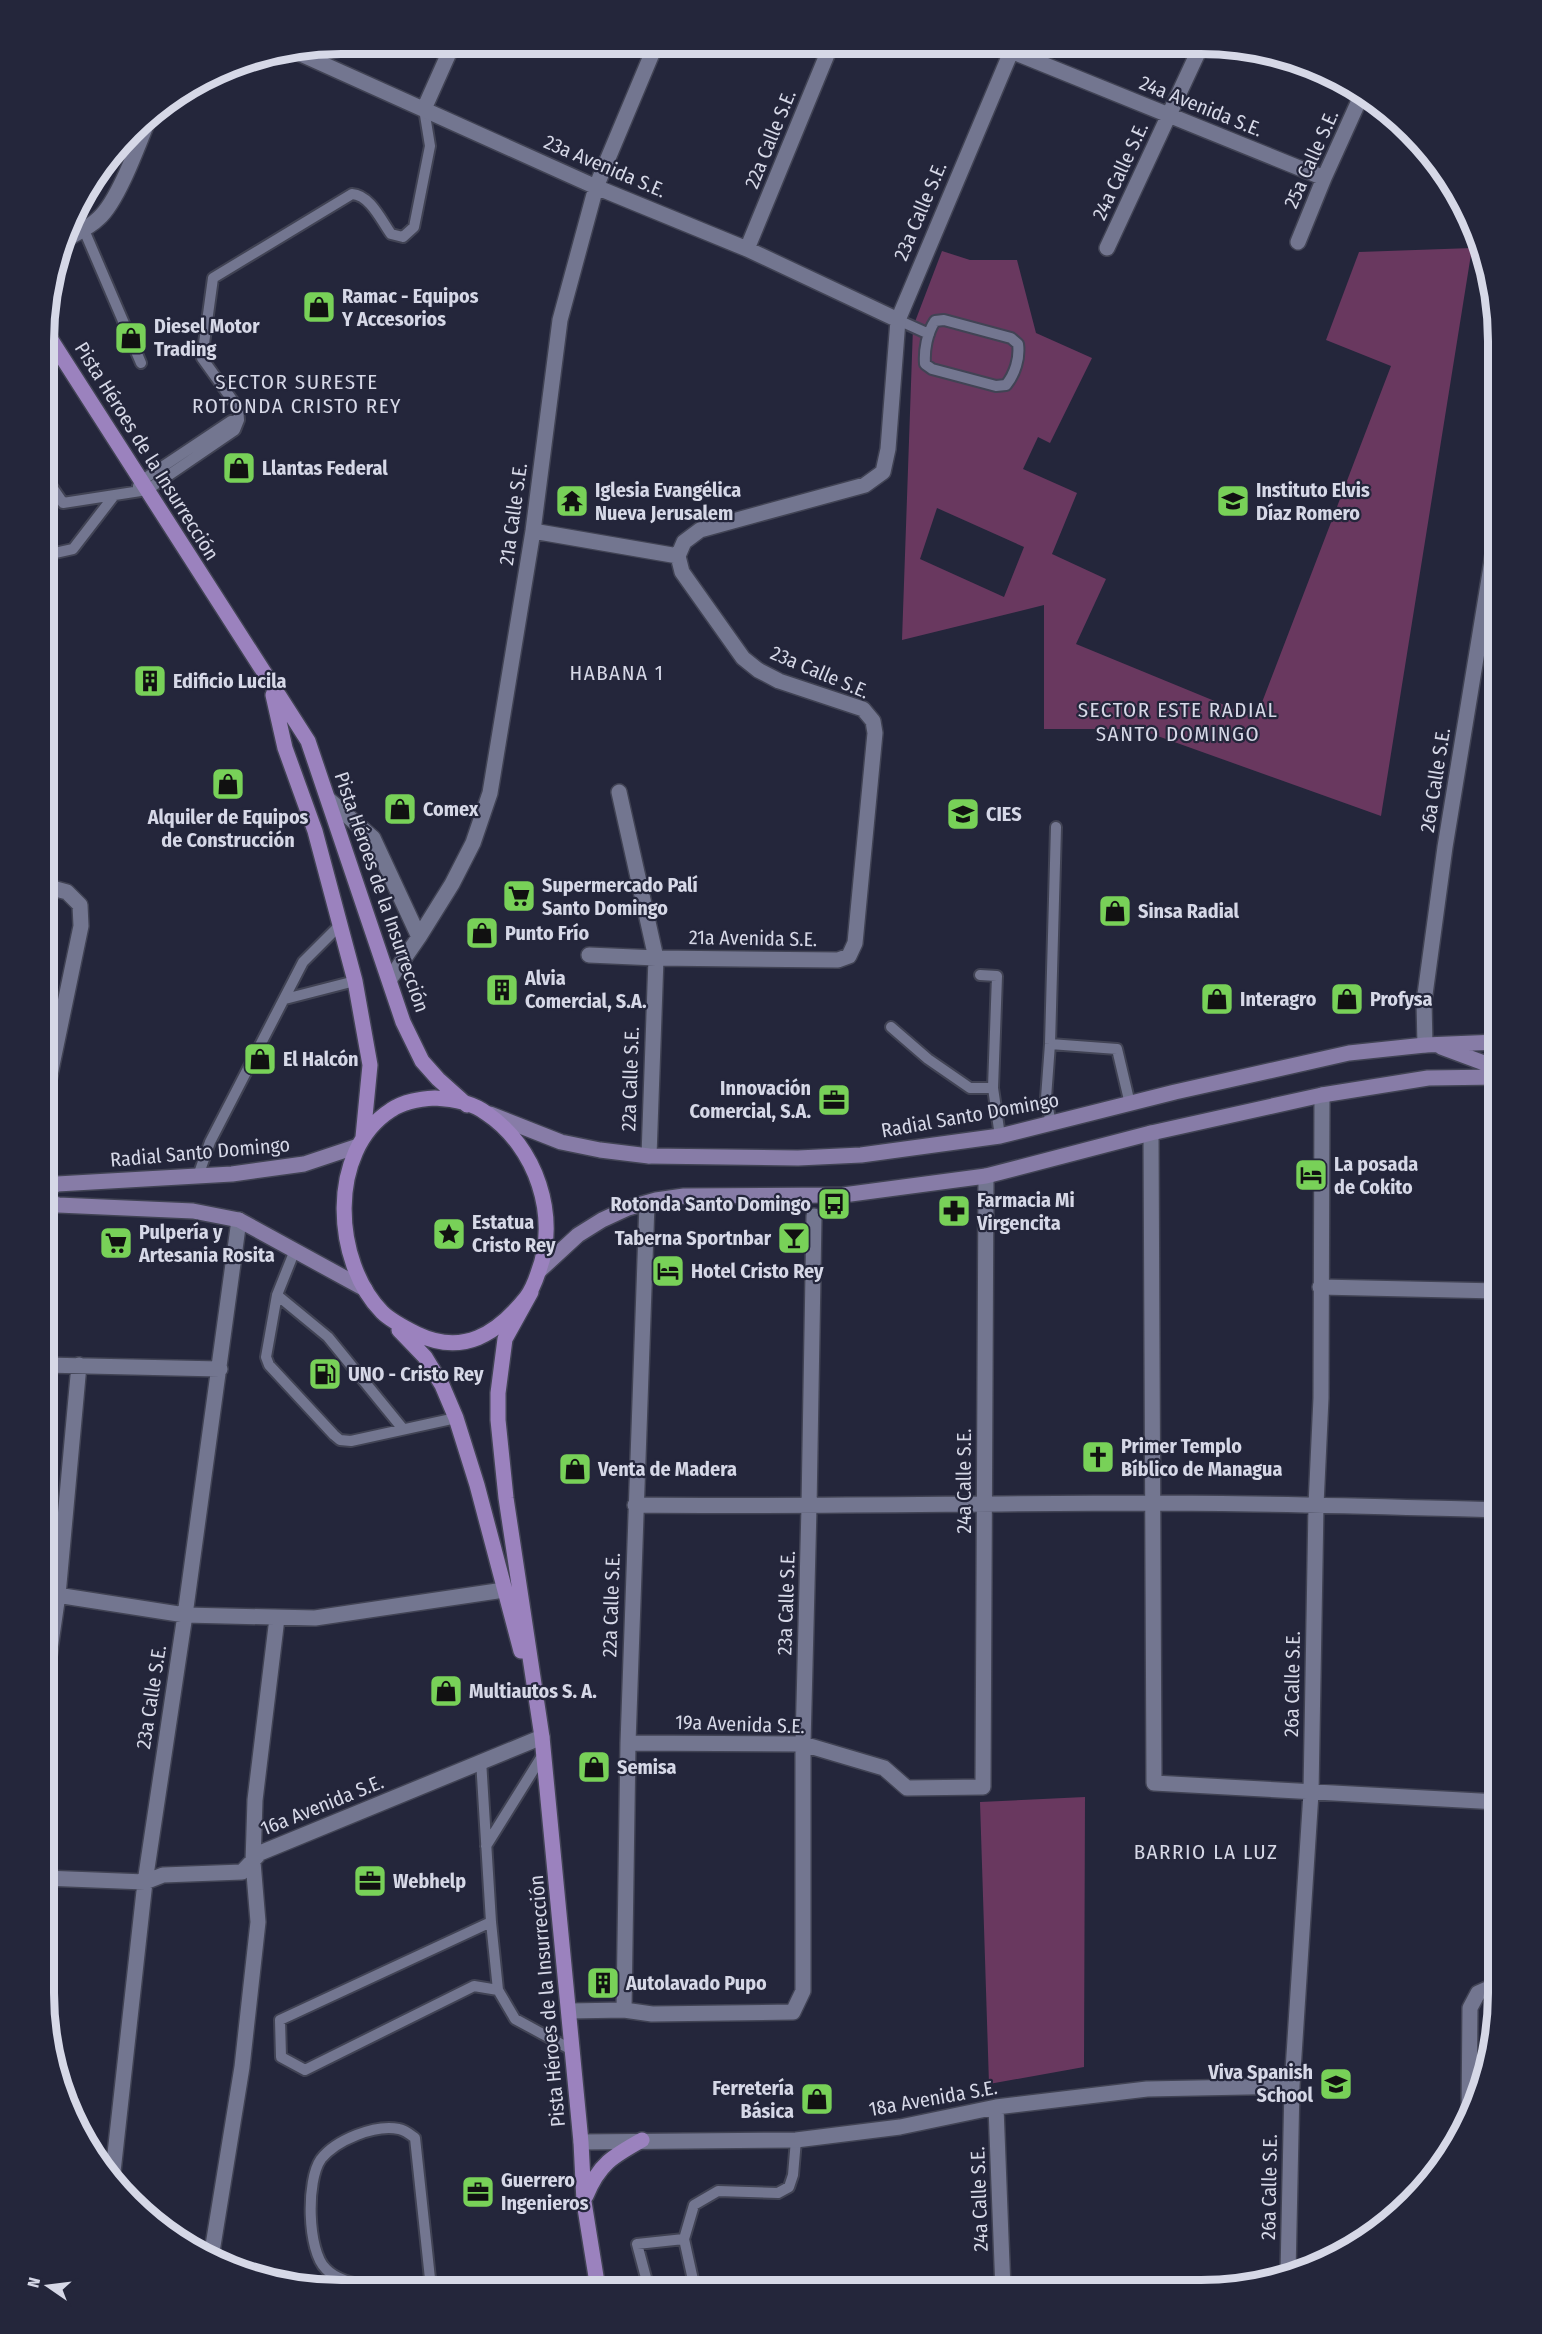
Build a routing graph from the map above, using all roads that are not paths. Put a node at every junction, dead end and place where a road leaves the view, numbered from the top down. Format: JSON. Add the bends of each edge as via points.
{"nodes":[{"id":1,"x":449,"y":54,"type":"edge"},
{"id":2,"x":652,"y":54,"type":"edge"},
{"id":3,"x":827,"y":54,"type":"edge"},
{"id":4,"x":1010,"y":54,"type":"edge"},
{"id":5,"x":1024,"y":54,"type":"edge"},
{"id":6,"x":1197,"y":54,"type":"edge"},
{"id":7,"x":305,"y":56,"type":"edge"},
{"id":8,"x":1359,"y":101,"type":"edge"},
{"id":9,"x":424,"y":109,"type":"junction"},
{"id":10,"x":1169,"y":116,"type":"junction"},
{"id":11,"x":142,"y":135,"type":"edge"},
{"id":12,"x":1324,"y":178,"type":"junction"},
{"id":13,"x":596,"y":187,"type":"junction"},
{"id":14,"x":84,"y":230,"type":"junction"},
{"id":15,"x":75,"y":235,"type":"edge"},
{"id":16,"x":1298,"y":242,"type":"dead end"},
{"id":17,"x":1107,"y":248,"type":"dead end"},
{"id":18,"x":747,"y":249,"type":"junction"},
{"id":19,"x":898,"y":320,"type":"junction"},
{"id":20,"x":929,"y":334,"type":"junction"},
{"id":21,"x":54,"y":345,"type":"edge"},
{"id":22,"x":141,"y":363,"type":"dead end"},
{"id":23,"x":141,"y":488,"type":"junction"},
{"id":24,"x":54,"y":490,"type":"edge"},
{"id":25,"x":114,"y":496,"type":"junction"},
{"id":26,"x":533,"y":531,"type":"junction"},
{"id":27,"x":54,"y":553,"type":"edge"},
{"id":28,"x":678,"y":556,"type":"junction"},
{"id":29,"x":1488,"y":617,"type":"edge"},
{"id":30,"x":270,"y":683,"type":"junction"},
{"id":31,"x":619,"y":792,"type":"dead end"},
{"id":32,"x":328,"y":799,"type":"junction"},
{"id":33,"x":1056,"y":827,"type":"dead end"},
{"id":34,"x":54,"y":888,"type":"edge"},
{"id":35,"x":341,"y":924,"type":"junction"},
{"id":36,"x":419,"y":937,"type":"junction"},
{"id":37,"x":589,"y":955,"type":"dead end"},
{"id":38,"x":849,"y":956,"type":"joint"},
{"id":39,"x":656,"y":958,"type":"junction"},
{"id":40,"x":980,"y":975,"type":"dead end"},
{"id":41,"x":390,"y":978,"type":"junction"},
{"id":42,"x":355,"y":981,"type":"junction"},
{"id":43,"x":285,"y":999,"type":"junction"},
{"id":44,"x":891,"y":1027,"type":"dead end"},
{"id":45,"x":1488,"y":1042,"type":"edge"},
{"id":46,"x":1050,"y":1044,"type":"junction"},
{"id":47,"x":1430,"y":1045,"type":"junction"},
{"id":48,"x":54,"y":1056,"type":"edge"},
{"id":49,"x":1488,"y":1064,"type":"edge"},
{"id":50,"x":1488,"y":1077,"type":"edge"},
{"id":51,"x":993,"y":1088,"type":"junction"},
{"id":52,"x":1322,"y":1095,"type":"junction"},
{"id":53,"x":1131,"y":1104,"type":"junction"},
{"id":54,"x":467,"y":1105,"type":"junction"},
{"id":55,"x":485,"y":1112,"type":"junction"},
{"id":56,"x":1051,"y":1124,"type":"junction"},
{"id":57,"x":1151,"y":1133,"type":"junction"},
{"id":58,"x":1000,"y":1136,"type":"junction"},
{"id":59,"x":361,"y":1142,"type":"junction"},
{"id":60,"x":648,"y":1156,"type":"junction"},
{"id":61,"x":198,"y":1176,"type":"junction"},
{"id":62,"x":986,"y":1176,"type":"junction"},
{"id":63,"x":54,"y":1186,"type":"edge"},
{"id":64,"x":647,"y":1203,"type":"junction"},
{"id":65,"x":54,"y":1204,"type":"edge"},
{"id":66,"x":814,"y":1216,"type":"dead end"},
{"id":67,"x":239,"y":1220,"type":"junction"},
{"id":68,"x":295,"y":1250,"type":"junction"},
{"id":69,"x":540,"y":1270,"type":"junction"},
{"id":70,"x":1320,"y":1287,"type":"junction"},
{"id":71,"x":365,"y":1289,"type":"junction"},
{"id":72,"x":1488,"y":1291,"type":"edge"},
{"id":73,"x":531,"y":1292,"type":"junction"},
{"id":74,"x":277,"y":1295,"type":"junction"},
{"id":75,"x":382,"y":1312,"type":"junction"},
{"id":76,"x":54,"y":1365,"type":"edge"},
{"id":77,"x":79,"y":1365,"type":"junction"},
{"id":78,"x":220,"y":1369,"type":"junction"},
{"id":79,"x":456,"y":1418,"type":"junction"},
{"id":80,"x":403,"y":1429,"type":"junction"},
{"id":81,"x":1152,"y":1503,"type":"junction"},
{"id":82,"x":635,"y":1505,"type":"junction"},
{"id":83,"x":985,"y":1505,"type":"junction"},
{"id":84,"x":1316,"y":1505,"type":"junction"},
{"id":85,"x":810,"y":1507,"type":"junction"},
{"id":86,"x":1488,"y":1510,"type":"edge"},
{"id":87,"x":54,"y":1569,"type":"edge"},
{"id":88,"x":504,"y":1590,"type":"junction"},
{"id":89,"x":54,"y":1594,"type":"edge"},
{"id":90,"x":185,"y":1615,"type":"junction"},
{"id":91,"x":277,"y":1618,"type":"junction"},
{"id":92,"x":537,"y":1710,"type":"junction"},
{"id":93,"x":542,"y":1737,"type":"junction"},
{"id":94,"x":628,"y":1743,"type":"junction"},
{"id":95,"x":803,"y":1744,"type":"junction"},
{"id":96,"x":544,"y":1753,"type":"junction"},
{"id":97,"x":481,"y":1760,"type":"junction"},
{"id":98,"x":983,"y":1787,"type":"joint"},
{"id":99,"x":1311,"y":1793,"type":"junction"},
{"id":100,"x":1488,"y":1802,"type":"edge"},
{"id":101,"x":486,"y":1846,"type":"junction"},
{"id":102,"x":253,"y":1862,"type":"junction"},
{"id":103,"x":54,"y":1878,"type":"edge"},
{"id":104,"x":145,"y":1882,"type":"junction"},
{"id":105,"x":491,"y":1922,"type":"junction"},
{"id":106,"x":1488,"y":1988,"type":"edge"},
{"id":107,"x":498,"y":1990,"type":"junction"},
{"id":108,"x":624,"y":2010,"type":"junction"},
{"id":109,"x":569,"y":2011,"type":"junction"},
{"id":110,"x":572,"y":2050,"type":"junction"},
{"id":111,"x":1292,"y":2086,"type":"junction"},
{"id":112,"x":1469,"y":2095,"type":"edge"},
{"id":113,"x":996,"y":2107,"type":"junction"},
{"id":114,"x":642,"y":2140,"type":"junction"},
{"id":115,"x":796,"y":2140,"type":"junction"},
{"id":116,"x":581,"y":2142,"type":"junction"},
{"id":117,"x":113,"y":2168,"type":"edge"},
{"id":118,"x":584,"y":2202,"type":"junction"},
{"id":119,"x":684,"y":2239,"type":"junction"},
{"id":120,"x":212,"y":2249,"type":"edge"},
{"id":121,"x":1288,"y":2266,"type":"edge"},
{"id":122,"x":342,"y":2280,"type":"edge"},
{"id":123,"x":430,"y":2280,"type":"edge"},
{"id":124,"x":597,"y":2280,"type":"edge"},
{"id":125,"x":647,"y":2280,"type":"edge"},
{"id":126,"x":693,"y":2280,"type":"edge"},
{"id":127,"x":1003,"y":2280,"type":"edge"}],
"edges":[{"from":1,"to":9,"type":"street"},
{"from":2,"to":13,"type":"street","name":"21a Calle S.E."},
{"from":3,"to":18,"type":"street","name":"22a Calle S.E."},
{"from":4,"to":19,"type":"street","name":"23a Calle S.E."},
{"from":5,"to":10,"type":"street","name":"24a Avenida S.E."},
{"from":6,"to":10,"type":"street","name":"24a Calle S.E."},
{"from":7,"to":9,"type":"street","name":"23a Avenida S.E."},
{"from":8,"to":12,"type":"street","name":"25a Calle S.E."},
{"from":9,"to":13,"type":"street","name":"23a Avenida S.E."},
{"from":9,"to":23,"type":"lane","via":[[430,146],[414,226],[403,237],[391,234],[361,194],[352,194],[213,278],[202,358],[238,408],[239,420],[235,430]]},
{"from":10,"to":12,"type":"street","name":"24a Avenida S.E."},
{"from":10,"to":17,"type":"street","name":"24a Calle S.E."},
{"from":11,"to":14,"type":"street","via":[[113,200],[100,218]]},
{"from":12,"to":16,"type":"street","name":"25a Calle S.E."},
{"from":13,"to":18,"type":"street","name":"23a Avenida S.E."},
{"from":13,"to":26,"type":"street","name":"21a Calle S.E.","via":[[560,320]]},
{"from":14,"to":15,"type":"street"},
{"from":14,"to":22,"type":"lane"},
{"from":18,"to":19,"type":"street","name":"23a Avenida S.E."},
{"from":19,"to":20,"type":"lane"},
{"from":19,"to":28,"type":"street","name":"23a Calle S.E.","via":[[883,472],[866,485],[700,530],[684,542]]},
{"from":20,"to":20,"type":"lane","via":[[935,321],[944,320],[1011,338],[1018,344],[1019,353],[1012,377],[1006,385],[996,386],[932,369],[925,364],[924,355]]},
{"from":21,"to":23,"type":"main road","name":"Pista Héroes de la Insurrección"},
{"from":23,"to":25,"type":"lane"},
{"from":23,"to":30,"type":"main road","name":"Pista Héroes de la Insurrección"},
{"from":24,"to":25,"type":"lane","via":[[63,503]]},
{"from":25,"to":27,"type":"lane","via":[[73,549]]},
{"from":26,"to":28,"type":"street"},
{"from":26,"to":36,"type":"street","name":"21a Calle S.E.","via":[[490,793],[473,843]]},
{"from":28,"to":38,"type":"street","name":"23a Calle S.E.","via":[[682,572],[743,658],[779,681],[863,710],[873,721],[855,943]]},
{"from":29,"to":47,"type":"street","name":"26a Calle S.E.","via":[[1445,846],[1424,1002]]},
{"from":30,"to":32,"type":"main road","name":"Pista Héroes de la Insurrección","via":[[308,741]]},
{"from":30,"to":35,"type":"main road","name":"Pista Héroes de la Insurrección","via":[[285,748],[315,831]]},
{"from":31,"to":39,"type":"street","name":"22a Calle S.E."},
{"from":32,"to":36,"type":"street","via":[[373,838]]},
{"from":32,"to":41,"type":"main road","name":"Pista Héroes de la Insurrección"},
{"from":33,"to":46,"type":"lane"},
{"from":34,"to":48,"type":"street","via":[[67,892],[80,905],[81,926]]},
{"from":35,"to":42,"type":"main road","name":"Pista Héroes de la Insurrección"},
{"from":35,"to":43,"type":"lane","via":[[303,962]]},
{"from":36,"to":41,"type":"street","name":"21a Calle S.E."},
{"from":37,"to":39,"type":"street","name":"21a Avenida S.E."},
{"from":38,"to":39,"type":"street","name":"21a Avenida S.E.","via":[[838,960]]},
{"from":39,"to":60,"type":"street","name":"22a Calle S.E."},
{"from":40,"to":51,"type":"lane","via":[[997,976]]},
{"from":41,"to":54,"type":"main road","name":"Pista Héroes de la Insurrección","via":[[403,1022],[422,1061]]},
{"from":42,"to":43,"type":"lane"},
{"from":42,"to":59,"type":"main road","name":"Pista Héroes de la Insurrección","via":[[370,1065]]},
{"from":43,"to":61,"type":"lane","via":[[210,1142]]},
{"from":44,"to":51,"type":"lane","via":[[970,1088]]},
{"from":45,"to":47,"type":"main road","name":"Radial Santo Domingo"},
{"from":46,"to":53,"type":"lane","via":[[1117,1049]]},
{"from":46,"to":56,"type":"lane","via":[[1046,1098]]},
{"from":47,"to":49,"type":"main road"},
{"from":47,"to":53,"type":"main road","name":"Radial Santo Domingo","via":[[1349,1053]]},
{"from":50,"to":52,"type":"main road","via":[[1428,1078]]},
{"from":51,"to":58,"type":"lane"},
{"from":52,"to":57,"type":"main road"},
{"from":52,"to":70,"type":"street","name":"26a Calle S.E."},
{"from":53,"to":56,"type":"main road","name":"Radial Santo Domingo"},
{"from":54,"to":55,"type":"main road"},
{"from":54,"to":59,"type":"main road","via":[[447,1098],[406,1103],[392,1109]]},
{"from":55,"to":60,"type":"main road","name":"Radial Santo Domingo","via":[[561,1142]]},
{"from":55,"to":69,"type":"main road","via":[[516,1139],[538,1182],[546,1228]]},
{"from":56,"to":58,"type":"main road","name":"Radial Santo Domingo"},
{"from":57,"to":62,"type":"main road"},
{"from":57,"to":81,"type":"street"},
{"from":58,"to":60,"type":"main road","name":"Radial Santo Domingo","via":[[830,1157]]},
{"from":59,"to":61,"type":"main road","name":"Radial Santo Domingo","via":[[304,1164]]},
{"from":59,"to":71,"type":"main road","via":[[347,1179],[344,1221]]},
{"from":61,"to":63,"type":"main road","name":"Radial Santo Domingo"},
{"from":62,"to":64,"type":"main road","via":[[843,1195],[684,1196]]},
{"from":62,"to":83,"type":"street","name":"24a Calle S.E."},
{"from":64,"to":69,"type":"main road","via":[[602,1220],[578,1235]]},
{"from":64,"to":82,"type":"street","name":"22a Calle S.E."},
{"from":65,"to":67,"type":"main road","via":[[193,1211]]},
{"from":66,"to":85,"type":"street","name":"23a Calle S.E."},
{"from":67,"to":68,"type":"main road"},
{"from":67,"to":78,"type":"street","name":"23a Calle S.E."},
{"from":68,"to":71,"type":"main road"},
{"from":68,"to":74,"type":"lane"},
{"from":69,"to":73,"type":"main road"},
{"from":70,"to":72,"type":"street"},
{"from":70,"to":84,"type":"street","name":"26a Calle S.E.","via":[[1321,1398]]},
{"from":71,"to":75,"type":"main road"},
{"from":73,"to":75,"type":"main road","via":[[494,1330],[460,1342],[425,1338]]},
{"from":73,"to":92,"type":"main road","name":"Pista Héroes de la Insurrección","via":[[506,1339],[498,1393],[506,1498]]},
{"from":74,"to":80,"type":"lane","via":[[328,1337]]},
{"from":74,"to":80,"type":"lane","via":[[267,1344],[269,1365],[334,1435],[351,1441]]},
{"from":75,"to":79,"type":"main road","name":"Pista Héroes de la Insurrección","via":[[425,1357]]},
{"from":76,"to":77,"type":"street"},
{"from":77,"to":78,"type":"street"},
{"from":77,"to":87,"type":"street"},
{"from":78,"to":90,"type":"street","name":"23a Calle S.E."},
{"from":79,"to":80,"type":"lane"},
{"from":79,"to":88,"type":"main road","name":"Pista Héroes de la Insurrección"},
{"from":81,"to":83,"type":"street"},
{"from":81,"to":84,"type":"street"},
{"from":81,"to":99,"type":"street","via":[[1154,1783]]},
{"from":82,"to":85,"type":"street"},
{"from":82,"to":94,"type":"street","name":"22a Calle S.E."},
{"from":83,"to":85,"type":"street"},
{"from":83,"to":98,"type":"street","name":"24a Calle S.E."},
{"from":84,"to":86,"type":"street"},
{"from":84,"to":99,"type":"street","name":"26a Calle S.E."},
{"from":85,"to":95,"type":"street","name":"23a Calle S.E."},
{"from":88,"to":91,"type":"street","via":[[315,1618]]},
{"from":88,"to":92,"type":"main road","name":"Pista Héroes de la Insurrección"},
{"from":89,"to":90,"type":"street"},
{"from":90,"to":91,"type":"street"},
{"from":90,"to":104,"type":"street","name":"23a Calle S.E."},
{"from":91,"to":102,"type":"street","via":[[255,1800]]},
{"from":92,"to":93,"type":"main road","name":"Pista Héroes de la Insurrección"},
{"from":93,"to":96,"type":"main road","name":"Pista Héroes de la Insurrección"},
{"from":93,"to":97,"type":"street","name":"16a Avenida S.E."},
{"from":94,"to":95,"type":"street","name":"19a Avenida S.E."},
{"from":94,"to":108,"type":"street","name":"22a Calle S.E."},
{"from":95,"to":98,"type":"street","name":"19a Avenida S.E.","via":[[884,1768],[907,1788]]},
{"from":95,"to":108,"type":"street","name":"23a Calle S.E.","via":[[804,1991],[793,2012],[652,2014]]},
{"from":96,"to":101,"type":"lane"},
{"from":96,"to":109,"type":"main road","name":"Pista Héroes de la Insurrección"},
{"from":97,"to":101,"type":"lane"},
{"from":97,"to":102,"type":"street","name":"16a Avenida S.E.","via":[[260,1853]]},
{"from":99,"to":100,"type":"street"},
{"from":99,"to":111,"type":"street","name":"26a Calle S.E."},
{"from":101,"to":105,"type":"lane"},
{"from":102,"to":104,"type":"street","name":"16a Avenida S.E.","via":[[242,1872],[163,1875]]},
{"from":102,"to":120,"type":"street","via":[[257,1933],[242,2067]]},
{"from":103,"to":104,"type":"street","name":"16a Avenida S.E."},
{"from":104,"to":117,"type":"street","name":"23a Calle S.E."},
{"from":105,"to":107,"type":"lane"},
{"from":105,"to":107,"type":"lane","via":[[280,2020],[281,2056],[305,2070],[474,1986]]},
{"from":106,"to":112,"type":"street","via":[[1478,1993],[1470,2008]]},
{"from":107,"to":110,"type":"lane","via":[[514,2019]]},
{"from":108,"to":109,"type":"street"},
{"from":109,"to":110,"type":"main road","name":"Pista Héroes de la Insurrección"},
{"from":110,"to":116,"type":"main road","name":"Pista Héroes de la Insurrección"},
{"from":111,"to":113,"type":"street","name":"18a Avenida S.E.","via":[[1147,2089]]},
{"from":111,"to":121,"type":"street","name":"26a Calle S.E."},
{"from":113,"to":115,"type":"street","name":"18a Avenida S.E.","via":[[900,2127]]},
{"from":113,"to":127,"type":"street","name":"24a Calle S.E."},
{"from":114,"to":115,"type":"street","name":"18a Avenida S.E."},
{"from":114,"to":116,"type":"street","name":"18a Avenida S.E."},
{"from":114,"to":118,"type":"main road","via":[[602,2167]]},
{"from":115,"to":119,"type":"lane","via":[[789,2187],[778,2193],[718,2191],[694,2205]]},
{"from":116,"to":118,"type":"main road","name":"Pista Héroes de la Insurrección"},
{"from":118,"to":124,"type":"main road","name":"Pista Héroes de la Insurrección"},
{"from":119,"to":125,"type":"lane","via":[[637,2244]]},
{"from":119,"to":126,"type":"lane"},
{"from":122,"to":123,"type":"lane","via":[[325,2269],[314,2246],[313,2179],[320,2160],[334,2146],[355,2135],[381,2129],[400,2129],[416,2138]]}]}
